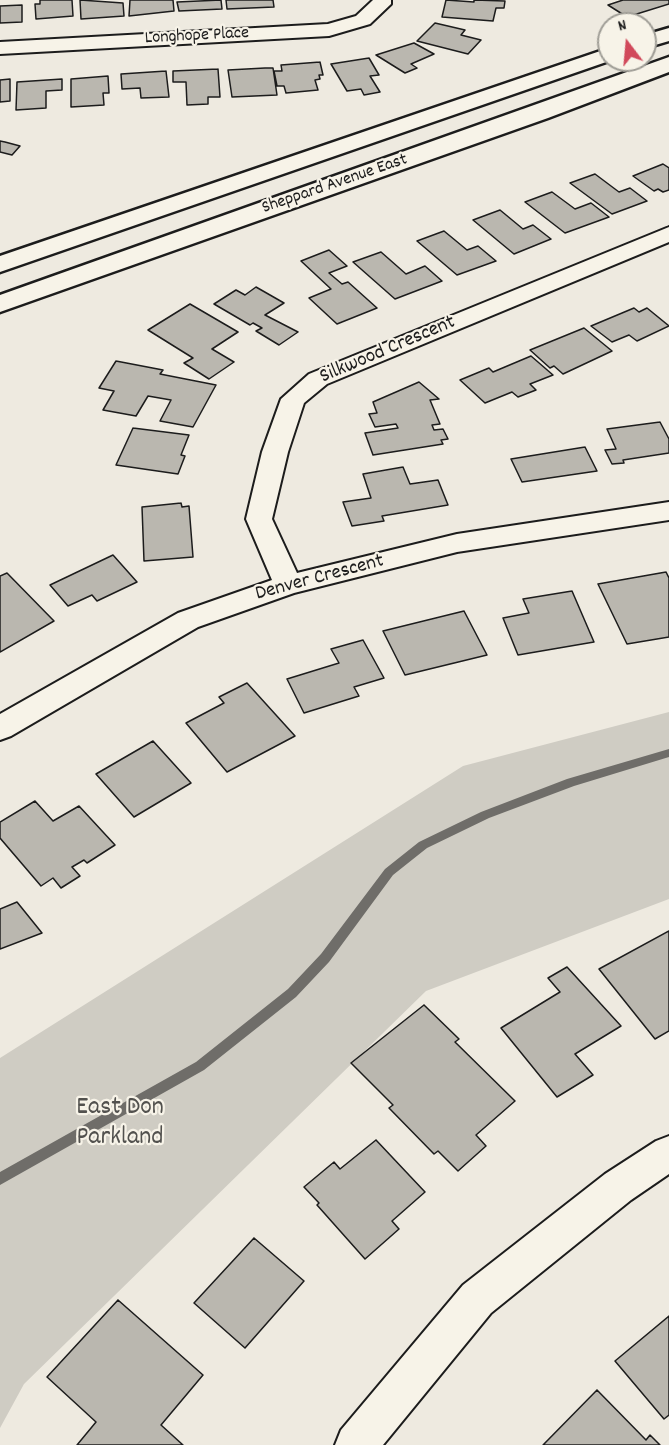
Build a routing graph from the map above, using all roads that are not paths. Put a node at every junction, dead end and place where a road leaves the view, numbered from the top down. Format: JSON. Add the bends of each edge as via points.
{"nodes":[{"id":1,"x":382,"y":0,"type":"edge"},
{"id":2,"x":0,"y":48,"type":"edge"},
{"id":3,"x":597,"y":58,"type":"edge"},
{"id":4,"x":669,"y":64,"type":"edge"},
{"id":5,"x":669,"y":234,"type":"edge"},
{"id":6,"x":0,"y":264,"type":"edge"},
{"id":7,"x":0,"y":304,"type":"edge"},
{"id":8,"x":669,"y":511,"type":"edge"},
{"id":9,"x":288,"y":585,"type":"junction"},
{"id":10,"x":0,"y":728,"type":"edge"},
{"id":11,"x":669,"y":1153,"type":"edge"},
{"id":12,"x":356,"y":1445,"type":"edge"}],
"edges":[{"from":1,"to":2,"type":"street","name":"Longhope Place","via":[[363,20],[329,30]]},
{"from":3,"to":6,"type":"main road","name":"Sheppard Avenue East"},
{"from":4,"to":7,"type":"main road","name":"Sheppard Avenue East"},
{"from":5,"to":9,"type":"street","name":"Silkwood Crescent","via":[[318,379],[293,399],[259,519]]},
{"from":8,"to":9,"type":"street","name":"Denver Crescent","via":[[457,543]]},
{"from":9,"to":10,"type":"street","name":"Denver Crescent","via":[[188,620]]},
{"from":11,"to":12,"type":"street","via":[[618,1187],[477,1299]]}]}
